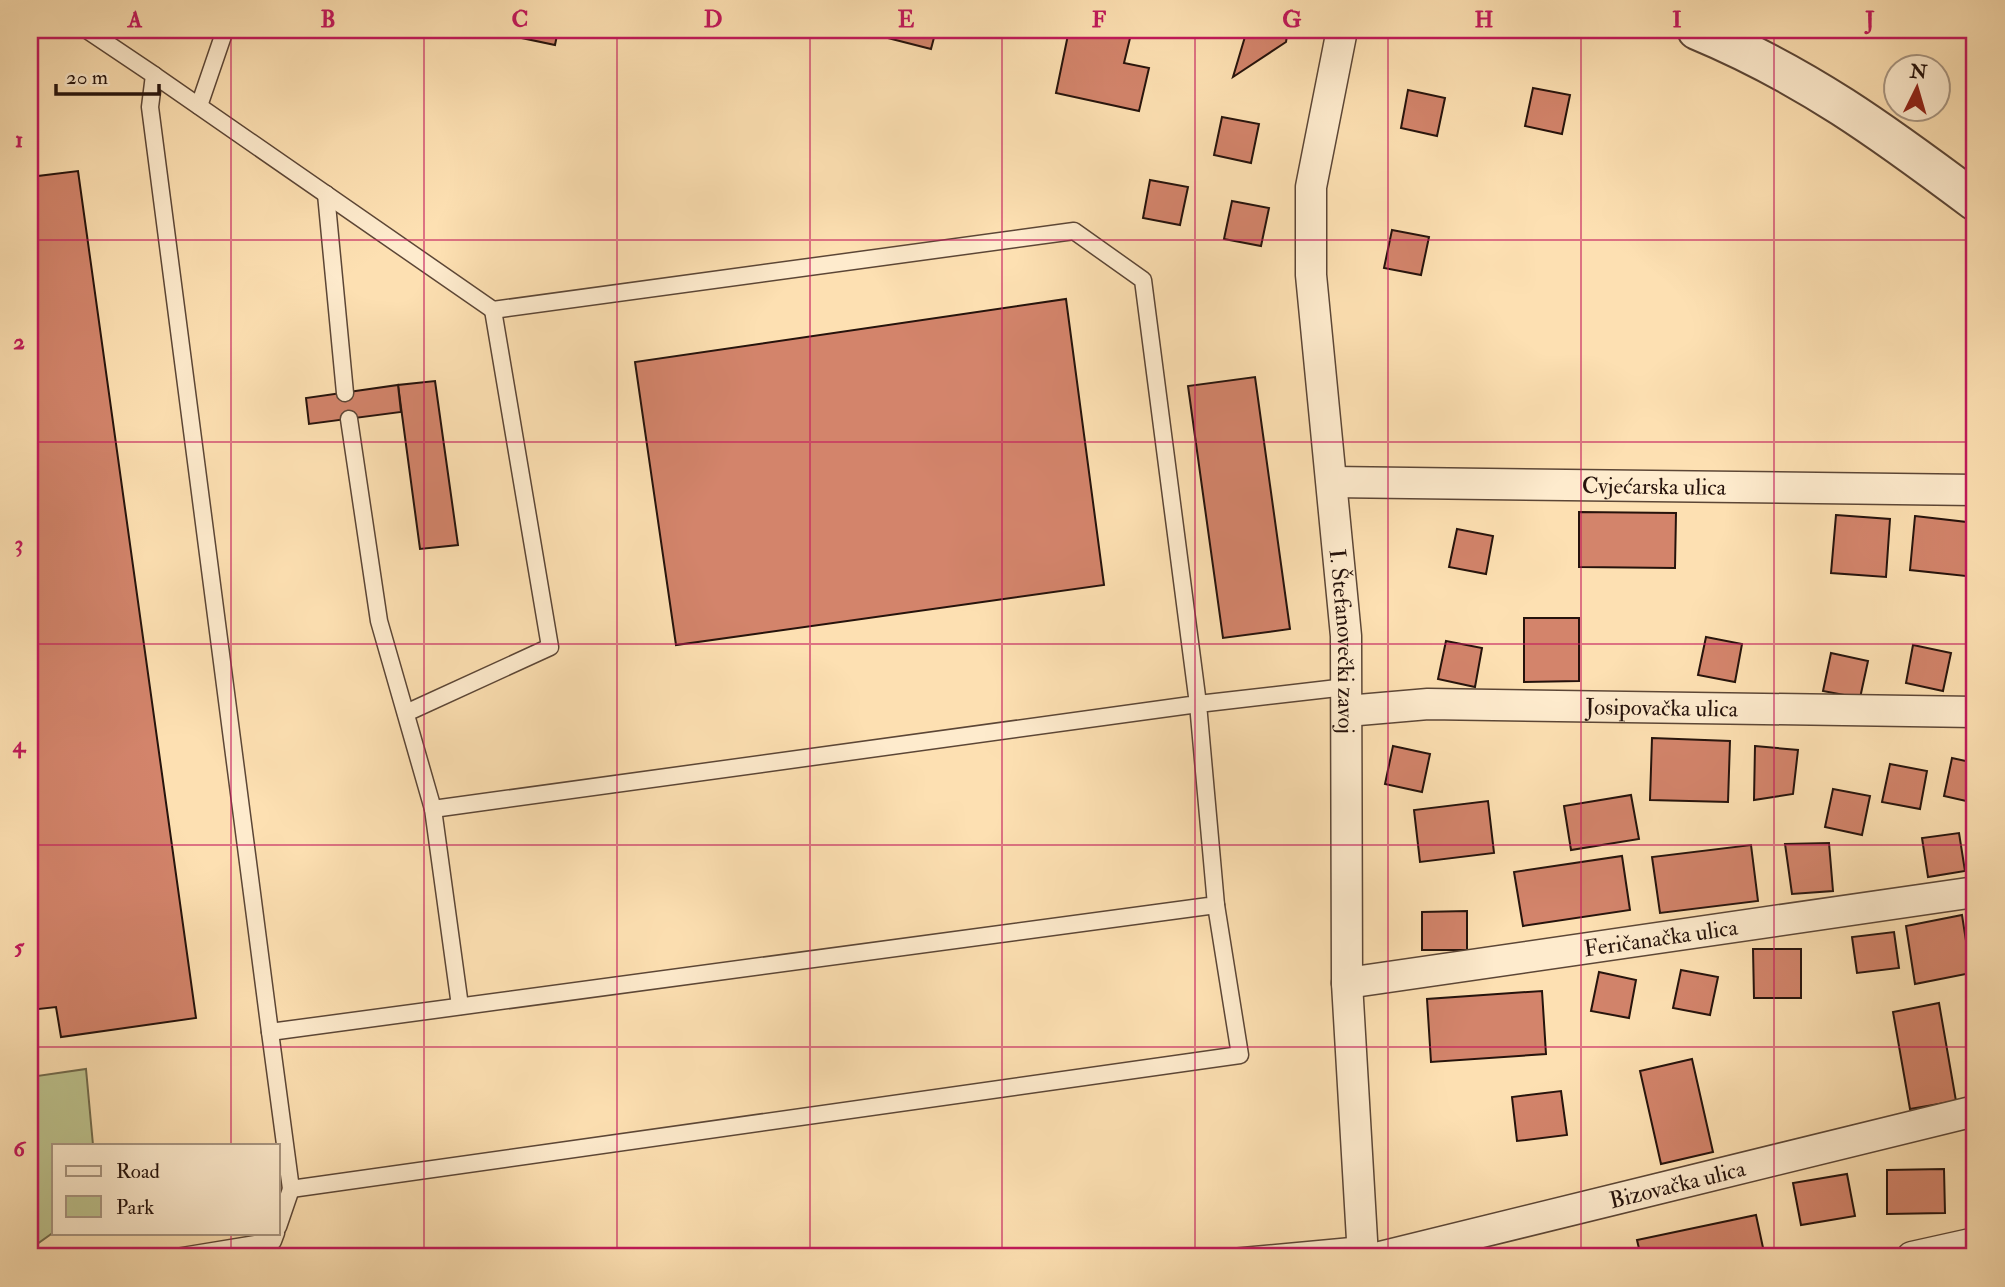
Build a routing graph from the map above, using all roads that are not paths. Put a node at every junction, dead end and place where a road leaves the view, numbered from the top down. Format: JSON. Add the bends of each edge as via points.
{"nodes":[{"id":1,"x":87,"y":30,"type":"edge"},
{"id":2,"x":225,"y":30,"type":"edge"},
{"id":3,"x":1342,"y":30,"type":"edge"},
{"id":4,"x":1697,"y":30,"type":"edge"},
{"id":5,"x":155,"y":75,"type":"junction"},
{"id":6,"x":199,"y":106,"type":"junction"},
{"id":7,"x":326,"y":194,"type":"junction"},
{"id":8,"x":1975,"y":201,"type":"edge"},
{"id":9,"x":493,"y":310,"type":"junction"},
{"id":10,"x":345,"y":393,"type":"dead end"},
{"id":11,"x":349,"y":419,"type":"dead end"},
{"id":12,"x":1332,"y":482,"type":"junction"},
{"id":13,"x":1975,"y":490,"type":"edge"},
{"id":14,"x":1347,"y":699,"type":"junction"},
{"id":15,"x":1198,"y":704,"type":"junction"},
{"id":16,"x":1975,"y":712,"type":"edge"},
{"id":17,"x":405,"y":713,"type":"junction"},
{"id":18,"x":433,"y":809,"type":"junction"},
{"id":19,"x":1975,"y":892,"type":"edge"},
{"id":20,"x":1216,"y":905,"type":"junction"},
{"id":21,"x":1347,"y":983,"type":"junction"},
{"id":22,"x":460,"y":1006,"type":"junction"},
{"id":23,"x":270,"y":1032,"type":"junction"},
{"id":24,"x":1975,"y":1111,"type":"edge"},
{"id":25,"x":291,"y":1189,"type":"junction"},
{"id":26,"x":280,"y":1221,"type":"edge"},
{"id":27,"x":276,"y":1234,"type":"edge"},
{"id":28,"x":1975,"y":1243,"type":"edge"},
{"id":29,"x":1368,"y":1253,"type":"edge"},
{"id":30,"x":176,"y":1257,"type":"edge"},
{"id":31,"x":1232,"y":1257,"type":"edge"},
{"id":32,"x":1912,"y":1257,"type":"edge"}],
"edges":[{"from":1,"to":5,"type":"lane"},
{"from":2,"to":6,"type":"lane"},
{"from":3,"to":12,"type":"street","name":"I. Štefanovečki zavoj","via":[[1311,187],[1311,275]]},
{"from":4,"to":8,"type":"street","via":[[1792,74],[1841,103]]},
{"from":5,"to":6,"type":"lane"},
{"from":5,"to":23,"type":"lane","via":[[150,107]]},
{"from":6,"to":7,"type":"lane"},
{"from":7,"to":9,"type":"lane"},
{"from":7,"to":10,"type":"lane"},
{"from":9,"to":15,"type":"lane","via":[[1074,231],[1143,280]]},
{"from":9,"to":17,"type":"lane","via":[[550,647]]},
{"from":11,"to":17,"type":"lane","via":[[379,621]]},
{"from":12,"to":13,"type":"street","name":"Cvjećarska ulica"},
{"from":12,"to":14,"type":"street","name":"I. Štefanovečki zavoj"},
{"from":14,"to":15,"type":"lane"},
{"from":14,"to":16,"type":"street","name":"Josipovačka ulica","via":[[1427,705]]},
{"from":14,"to":21,"type":"street","name":"I. Štefanovečki zavoj"},
{"from":15,"to":18,"type":"lane"},
{"from":15,"to":20,"type":"lane"},
{"from":17,"to":18,"type":"lane"},
{"from":18,"to":22,"type":"lane"},
{"from":19,"to":21,"type":"street","name":"Feričanačka ulica"},
{"from":20,"to":22,"type":"lane"},
{"from":20,"to":25,"type":"lane","via":[[1240,1055]]},
{"from":21,"to":29,"type":"street","name":"I. Štefanovečki zavoj"},
{"from":22,"to":23,"type":"lane"},
{"from":23,"to":25,"type":"lane"},
{"from":24,"to":29,"type":"street","name":"Bizovačka ulica"},
{"from":25,"to":26,"type":"lane"},
{"from":27,"to":30,"type":"lane","via":[[274,1241]]},
{"from":28,"to":32,"type":"street"},
{"from":29,"to":31,"type":"lane"}]}
